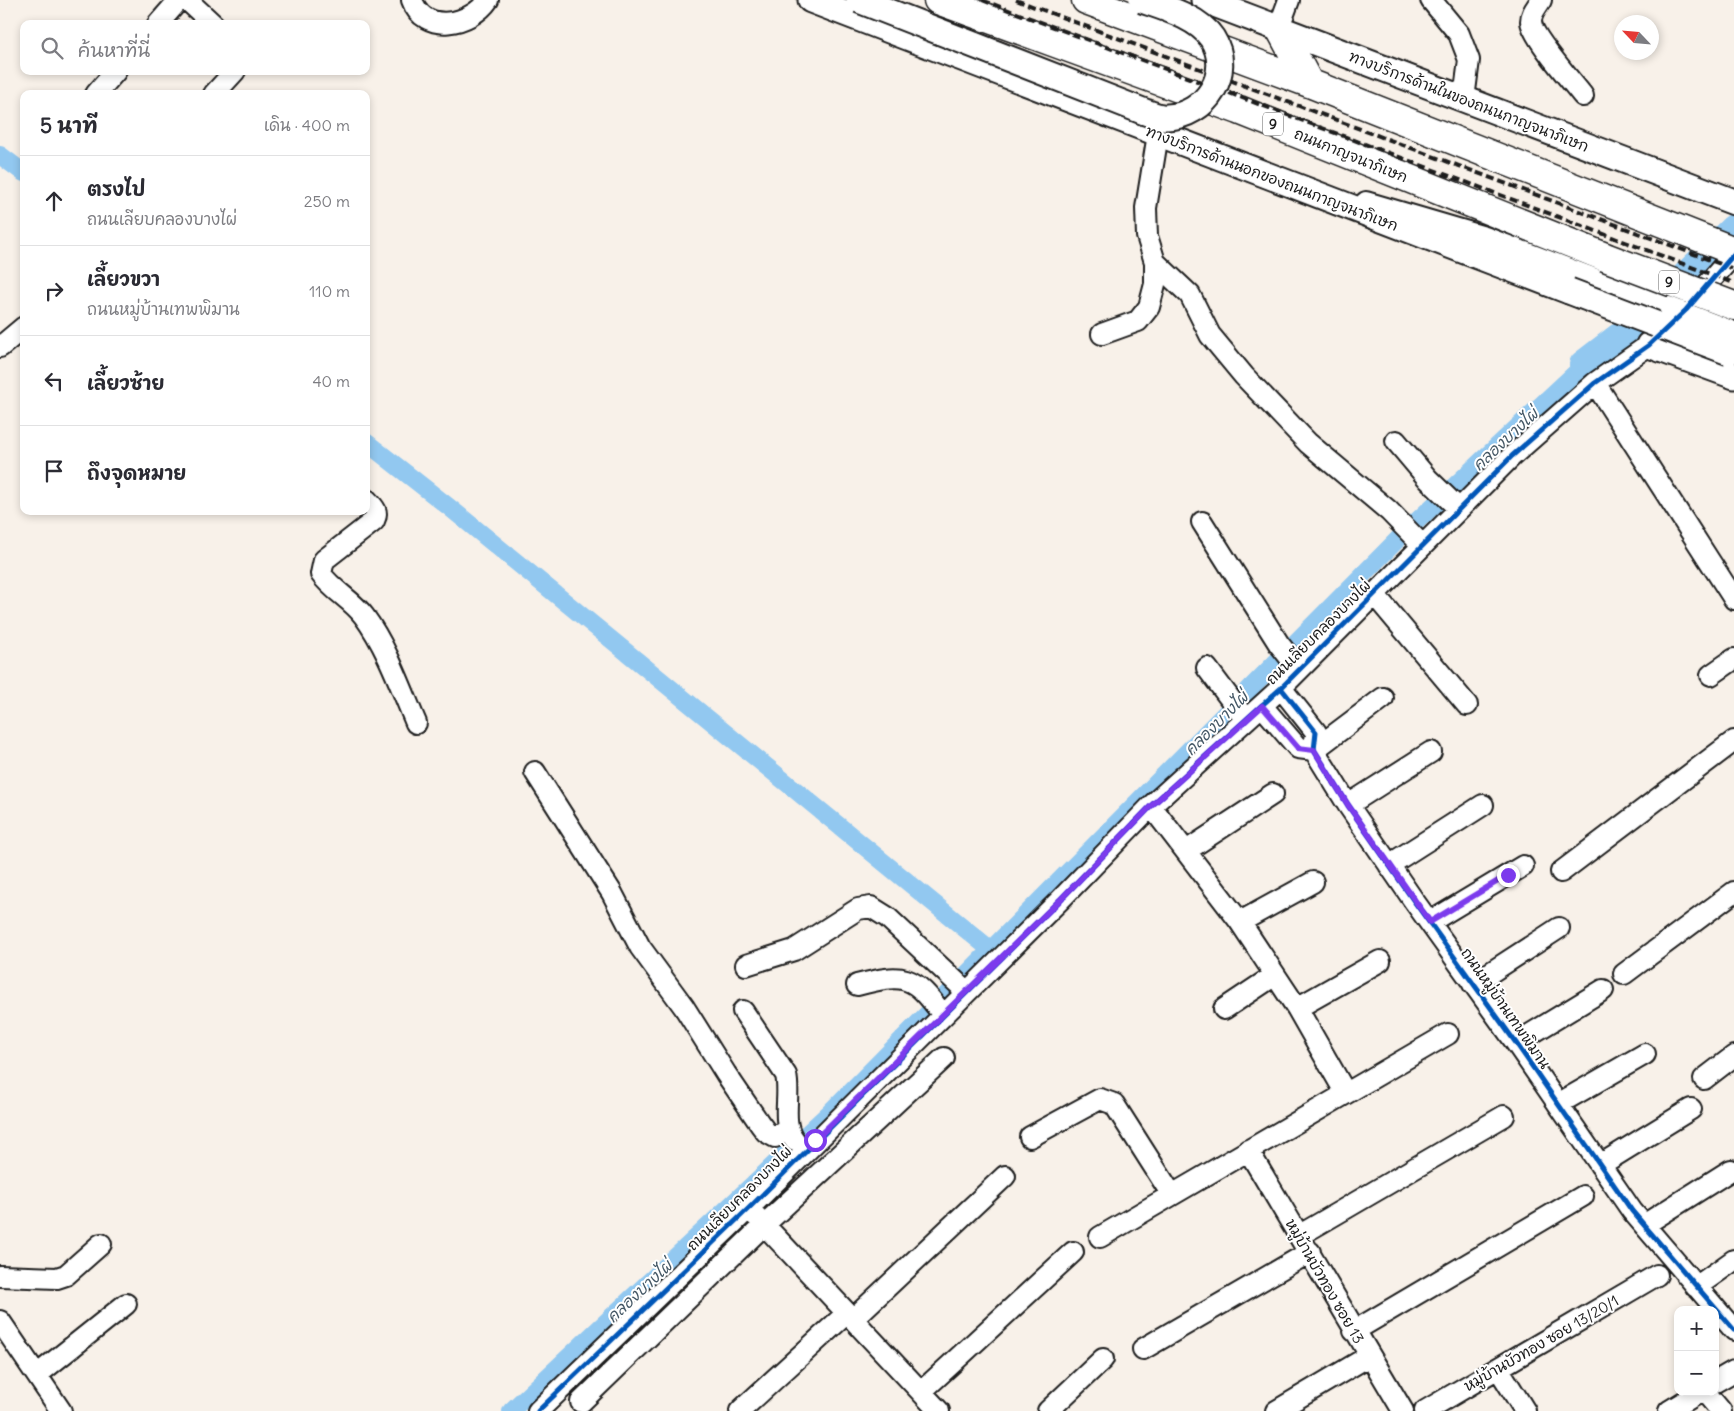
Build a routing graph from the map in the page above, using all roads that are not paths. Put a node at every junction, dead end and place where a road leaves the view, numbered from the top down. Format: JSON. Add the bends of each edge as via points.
{"nodes":[{"id":1,"x":179,"y":0,"type":"edge"},
{"id":2,"x":187,"y":0,"type":"edge"},
{"id":3,"x":412,"y":0,"type":"edge"},
{"id":4,"x":488,"y":0,"type":"edge"},
{"id":5,"x":811,"y":0,"type":"edge"},
{"id":6,"x":859,"y":0,"type":"edge"},
{"id":7,"x":938,"y":0,"type":"edge"},
{"id":8,"x":1086,"y":0,"type":"edge"},
{"id":9,"x":1142,"y":0,"type":"edge"},
{"id":10,"x":1204,"y":0,"type":"edge"},
{"id":11,"x":1289,"y":0,"type":"edge"},
{"id":12,"x":1541,"y":0,"type":"edge"},
{"id":13,"x":1440,"y":3,"type":"edge"},
{"id":14,"x":162,"y":20,"type":"edge"},
{"id":15,"x":209,"y":20,"type":"edge"},
{"id":16,"x":1279,"y":27,"type":"junction"},
{"id":17,"x":113,"y":75,"type":"edge"},
{"id":18,"x":231,"y":75,"type":"edge"},
{"id":19,"x":1309,"y":83,"type":"junction"},
{"id":20,"x":99,"y":90,"type":"edge"},
{"id":21,"x":218,"y":90,"type":"edge"},
{"id":22,"x":1583,"y":96,"type":"dead end"},
{"id":23,"x":1464,"y":99,"type":"junction"},
{"id":24,"x":1158,"y":134,"type":"junction"},
{"id":25,"x":1238,"y":164,"type":"junction"},
{"id":26,"x":1734,"y":202,"type":"edge"},
{"id":27,"x":1734,"y":252,"type":"edge"},
{"id":28,"x":1155,"y":262,"type":"junction"},
{"id":29,"x":1734,"y":306,"type":"edge"},
{"id":30,"x":20,"y":330,"type":"edge"},
{"id":31,"x":1102,"y":334,"type":"dead end"},
{"id":32,"x":1649,"y":345,"type":"junction"},
{"id":33,"x":1732,"y":346,"type":"edge"},
{"id":34,"x":0,"y":347,"type":"edge"},
{"id":35,"x":1734,"y":376,"type":"edge"},
{"id":36,"x":1595,"y":383,"type":"junction"},
{"id":37,"x":1396,"y":442,"type":"dead end"},
{"id":38,"x":370,"y":503,"type":"edge"},
{"id":39,"x":1455,"y":506,"type":"junction"},
{"id":40,"x":1202,"y":522,"type":"dead end"},
{"id":41,"x":1419,"y":541,"type":"junction"},
{"id":42,"x":1374,"y":594,"type":"junction"},
{"id":43,"x":1734,"y":599,"type":"edge"},
{"id":44,"x":1734,"y":659,"type":"edge"},
{"id":45,"x":1297,"y":666,"type":"junction"},
{"id":46,"x":1207,"y":668,"type":"dead end"},
{"id":47,"x":1711,"y":675,"type":"dead end"},
{"id":48,"x":1281,"y":688,"type":"junction"},
{"id":49,"x":1383,"y":698,"type":"dead end"},
{"id":50,"x":1467,"y":705,"type":"dead end"},
{"id":51,"x":1262,"y":706,"type":"junction"},
{"id":52,"x":1244,"y":717,"type":"junction"},
{"id":53,"x":416,"y":723,"type":"dead end"},
{"id":54,"x":1734,"y":741,"type":"edge"},
{"id":55,"x":1314,"y":750,"type":"junction"},
{"id":56,"x":1431,"y":752,"type":"dead end"},
{"id":57,"x":535,"y":772,"type":"dead end"},
{"id":58,"x":1273,"y":794,"type":"dead end"},
{"id":59,"x":1348,"y":805,"type":"junction"},
{"id":60,"x":1483,"y":805,"type":"dead end"},
{"id":61,"x":1151,"y":806,"type":"junction"},
{"id":62,"x":1186,"y":851,"type":"junction"},
{"id":63,"x":1390,"y":865,"type":"junction"},
{"id":64,"x":1523,"y":866,"type":"dead end"},
{"id":65,"x":1561,"y":872,"type":"dead end"},
{"id":66,"x":1313,"y":882,"type":"dead end"},
{"id":67,"x":1734,"y":892,"type":"edge"},
{"id":68,"x":1240,"y":922,"type":"junction"},
{"id":69,"x":1430,"y":922,"type":"junction"},
{"id":70,"x":1559,"y":928,"type":"dead end"},
{"id":71,"x":1380,"y":961,"type":"dead end"},
{"id":72,"x":746,"y":965,"type":"dead end"},
{"id":73,"x":1275,"y":974,"type":"junction"},
{"id":74,"x":1624,"y":974,"type":"dead end"},
{"id":75,"x":1473,"y":984,"type":"junction"},
{"id":76,"x":857,"y":985,"type":"dead end"},
{"id":77,"x":963,"y":988,"type":"junction"},
{"id":78,"x":1603,"y":990,"type":"dead end"},
{"id":79,"x":1297,"y":1008,"type":"junction"},
{"id":80,"x":1224,"y":1009,"type":"dead end"},
{"id":81,"x":742,"y":1011,"type":"dead end"},
{"id":82,"x":940,"y":1011,"type":"junction"},
{"id":83,"x":1448,"y":1034,"type":"dead end"},
{"id":84,"x":1516,"y":1043,"type":"junction"},
{"id":85,"x":1645,"y":1054,"type":"dead end"},
{"id":86,"x":1734,"y":1056,"type":"edge"},
{"id":87,"x":944,"y":1058,"type":"dead end"},
{"id":88,"x":1704,"y":1079,"type":"dead end"},
{"id":89,"x":1345,"y":1092,"type":"junction"},
{"id":90,"x":1558,"y":1104,"type":"junction"},
{"id":91,"x":1691,"y":1109,"type":"dead end"},
{"id":92,"x":1504,"y":1116,"type":"dead end"},
{"id":93,"x":1030,"y":1137,"type":"dead end"},
{"id":94,"x":795,"y":1140,"type":"junction"},
{"id":95,"x":1248,"y":1150,"type":"junction"},
{"id":96,"x":1600,"y":1166,"type":"junction"},
{"id":97,"x":1731,"y":1170,"type":"dead end"},
{"id":98,"x":1005,"y":1176,"type":"dead end"},
{"id":99,"x":1172,"y":1195,"type":"junction"},
{"id":100,"x":1583,"y":1196,"type":"dead end"},
{"id":101,"x":748,"y":1208,"type":"junction"},
{"id":102,"x":764,"y":1225,"type":"junction"},
{"id":103,"x":1644,"y":1225,"type":"junction"},
{"id":104,"x":1100,"y":1237,"type":"dead end"},
{"id":105,"x":101,"y":1244,"type":"dead end"},
{"id":106,"x":1305,"y":1244,"type":"junction"},
{"id":107,"x":1073,"y":1252,"type":"dead end"},
{"id":108,"x":1734,"y":1260,"type":"edge"},
{"id":109,"x":1657,"y":1275,"type":"dead end"},
{"id":110,"x":0,"y":1276,"type":"edge"},
{"id":111,"x":1696,"y":1287,"type":"junction"},
{"id":112,"x":126,"y":1304,"type":"dead end"},
{"id":113,"x":850,"y":1316,"type":"junction"},
{"id":114,"x":0,"y":1322,"type":"edge"},
{"id":115,"x":1734,"y":1330,"type":"edge"},
{"id":116,"x":1354,"y":1331,"type":"junction"},
{"id":117,"x":1143,"y":1349,"type":"dead end"},
{"id":118,"x":1369,"y":1356,"type":"junction"},
{"id":119,"x":1103,"y":1359,"type":"dead end"},
{"id":120,"x":1498,"y":1368,"type":"junction"},
{"id":121,"x":1734,"y":1370,"type":"edge"},
{"id":122,"x":37,"y":1375,"type":"junction"},
{"id":123,"x":1719,"y":1379,"type":"edge"},
{"id":124,"x":565,"y":1384,"type":"junction"},
{"id":125,"x":1693,"y":1396,"type":"edge"},
{"id":126,"x":1708,"y":1396,"type":"edge"},
{"id":127,"x":926,"y":1403,"type":"edge"},
{"id":128,"x":586,"y":1406,"type":"edge"},
{"id":129,"x":61,"y":1411,"type":"edge"},
{"id":130,"x":538,"y":1411,"type":"edge"},
{"id":131,"x":740,"y":1411,"type":"edge"},
{"id":132,"x":1048,"y":1411,"type":"edge"},
{"id":133,"x":1276,"y":1411,"type":"edge"},
{"id":134,"x":1403,"y":1411,"type":"edge"},
{"id":135,"x":1425,"y":1411,"type":"edge"},
{"id":136,"x":1525,"y":1411,"type":"edge"},
{"id":137,"x":1669,"y":1411,"type":"edge"},
{"id":138,"x":1721,"y":1411,"type":"edge"}],
"edges":[{"from":1,"to":14,"type":"street"},
{"from":2,"to":15,"type":"street"},
{"from":3,"to":4,"type":"street","via":[[422,18],[436,23],[471,16]]},
{"from":5,"to":24,"type":"main road","name":"ทางบริการด้านนอกของถนนกาญจนาภิเษก"},
{"from":6,"to":9,"type":"main road","bridge":true,"via":[[1145,112],[1166,118],[1188,113],[1202,105],[1213,91],[1220,65],[1218,54],[1211,37],[1194,22]]},
{"from":7,"to":29,"type":"highway","name":"ถนนกาญจนาภิเษก","number":"9","bridge":true,"via":[[1239,110]]},
{"from":8,"to":19,"type":"highway"},
{"from":10,"to":16,"type":"main road","name":"ทางบริการด้านในของถนนกาญจนาภิเษก"},
{"from":11,"to":16,"type":"street"},
{"from":12,"to":22,"type":"street","via":[[1532,13],[1531,24],[1538,38]]},
{"from":13,"to":23,"type":"street","via":[[1459,34],[1469,60]]},
{"from":16,"to":19,"type":"highway"},
{"from":16,"to":23,"type":"main road","name":"ทางบริการด้านในของถนนกาญจนาภิเษก"},
{"from":17,"to":20,"type":"street"},
{"from":18,"to":21,"type":"street"},
{"from":19,"to":27,"type":"highway"},
{"from":23,"to":26,"type":"main road","name":"ทางบริการด้านในของถนนกาญจนาภิเษก"},
{"from":24,"to":25,"type":"main road","name":"ทางบริการด้านนอกของถนนกาญจนาภิเษก"},
{"from":24,"to":28,"type":"street","via":[[1146,208],[1147,236]]},
{"from":25,"to":33,"type":"main road","name":"ทางบริการด้านนอกของถนนกาญจนาภิเษก","bridge":true,"via":[[1569,291]]},
{"from":25,"to":33,"type":"street","bridge":true,"via":[[1485,237]]},
{"from":27,"to":32,"type":"street","name":"ถนนเลียบคลองบางไผ่","via":[[1686,310]]},
{"from":28,"to":31,"type":"street","via":[[1149,307],[1138,321]]},
{"from":28,"to":41,"type":"street","via":[[1190,295],[1210,335],[1244,376],[1308,443]]},
{"from":30,"to":34,"type":"street"},
{"from":32,"to":35,"type":"main road"},
{"from":32,"to":36,"type":"street","name":"ถนนเลียบคลองบางไผ่"},
{"from":36,"to":39,"type":"street","name":"ถนนเลียบคลองบางไผ่"},
{"from":36,"to":43,"type":"street"},
{"from":37,"to":39,"type":"street"},
{"from":38,"to":53,"type":"street","via":[[376,509],[374,521],[324,560],[321,574],[366,618]]},
{"from":39,"to":41,"type":"street","name":"ถนนเลียบคลองบางไผ่"},
{"from":40,"to":45,"type":"street","via":[[1279,644]]},
{"from":41,"to":42,"type":"street","name":"ถนนเลียบคลองบางไผ่"},
{"from":42,"to":45,"type":"street","name":"ถนนเลียบคลองบางไผ่"},
{"from":42,"to":50,"type":"street"},
{"from":44,"to":47,"type":"street"},
{"from":45,"to":48,"type":"street","name":"ถนนเลียบคลองบางไผ่"},
{"from":46,"to":52,"type":"street"},
{"from":48,"to":51,"type":"street","name":"ถนนเลียบคลองบางไผ่"},
{"from":48,"to":55,"type":"street","name":"ถนนหมู่บ้านเทพพิมาน","via":[[1316,732]]},
{"from":49,"to":55,"type":"street"},
{"from":51,"to":52,"type":"street","name":"ถนนเลียบคลองบางไผ่"},
{"from":51,"to":55,"type":"street","via":[[1298,748]]},
{"from":52,"to":61,"type":"street","name":"ถนนเลียบคลองบางไผ่"},
{"from":54,"to":65,"type":"street"},
{"from":55,"to":59,"type":"street","name":"ถนนหมู่บ้านเทพพิมาน"},
{"from":56,"to":59,"type":"street"},
{"from":57,"to":94,"type":"street","via":[[612,893],[640,947],[684,1007],[755,1117],[772,1136]]},
{"from":58,"to":62,"type":"street"},
{"from":59,"to":63,"type":"street","name":"ถนนหมู่บ้านเทพพิมาน"},
{"from":60,"to":63,"type":"street"},
{"from":61,"to":62,"type":"street"},
{"from":61,"to":77,"type":"street","name":"ถนนเลียบคลองบางไผ่"},
{"from":62,"to":68,"type":"street"},
{"from":63,"to":69,"type":"street","name":"ถนนหมู่บ้านเทพพิมาน"},
{"from":64,"to":69,"type":"street"},
{"from":66,"to":68,"type":"street"},
{"from":67,"to":74,"type":"street"},
{"from":68,"to":73,"type":"street"},
{"from":69,"to":75,"type":"street","name":"ถนนหมู่บ้านเทพพิมาน"},
{"from":70,"to":75,"type":"street"},
{"from":71,"to":79,"type":"street"},
{"from":72,"to":77,"type":"street","via":[[794,950],[865,907],[871,907],[887,917]]},
{"from":73,"to":79,"type":"street"},
{"from":73,"to":80,"type":"street"},
{"from":75,"to":84,"type":"street","name":"ถนนหมู่บ้านเทพพิมาน"},
{"from":76,"to":82,"type":"street","via":[[888,977],[901,978],[918,987]]},
{"from":77,"to":82,"type":"street","name":"ถนนเลียบคลองบางไผ่"},
{"from":78,"to":84,"type":"street"},
{"from":79,"to":89,"type":"street"},
{"from":81,"to":94,"type":"street","via":[[786,1074]]},
{"from":82,"to":94,"type":"street","name":"ถนนเลียบคลองบางไผ่"},
{"from":83,"to":89,"type":"street"},
{"from":84,"to":90,"type":"street","name":"ถนนหมู่บ้านเทพพิมาน"},
{"from":85,"to":90,"type":"street"},
{"from":86,"to":88,"type":"street"},
{"from":87,"to":102,"type":"street"},
{"from":89,"to":95,"type":"street"},
{"from":90,"to":96,"type":"street","name":"ถนนหมู่บ้านเทพพิมาน"},
{"from":91,"to":96,"type":"street"},
{"from":92,"to":106,"type":"street"},
{"from":93,"to":99,"type":"street","via":[[1100,1099],[1107,1100],[1127,1122]]},
{"from":94,"to":101,"type":"street","name":"ถนนเลียบคลองบางไผ่"},
{"from":95,"to":99,"type":"street"},
{"from":95,"to":106,"type":"street","name":"หมู่บ้านบัวทอง ซอย 13"},
{"from":96,"to":103,"type":"street","name":"ถนนหมู่บ้านเทพพิมาน"},
{"from":97,"to":103,"type":"street"},
{"from":98,"to":113,"type":"street"},
{"from":99,"to":104,"type":"street"},
{"from":100,"to":116,"type":"street"},
{"from":101,"to":102,"type":"street"},
{"from":101,"to":124,"type":"street","name":"ถนนเลียบคลองบางไผ่"},
{"from":102,"to":113,"type":"street"},
{"from":102,"to":128,"type":"street"},
{"from":103,"to":111,"type":"street","name":"ถนนหมู่บ้านเทพพิมาน"},
{"from":105,"to":110,"type":"street","via":[[66,1275],[57,1278]]},
{"from":106,"to":116,"type":"street","name":"หมู่บ้านบัวทอง ซอย 13"},
{"from":106,"to":117,"type":"street"},
{"from":107,"to":127,"type":"street"},
{"from":108,"to":111,"type":"street"},
{"from":109,"to":120,"type":"street","name":"หมู่บ้านบัวทอง ซอย 13/20/1"},
{"from":111,"to":115,"type":"street","name":"ถนนหมู่บ้านเทพพิมาน"},
{"from":112,"to":122,"type":"street"},
{"from":113,"to":127,"type":"street"},
{"from":113,"to":131,"type":"street"},
{"from":114,"to":122,"type":"street"},
{"from":116,"to":118,"type":"street","name":"หมู่บ้านบัวทอง ซอย 13"},
{"from":118,"to":133,"type":"street"},
{"from":118,"to":134,"type":"street","name":"หมู่บ้านบัวทอง ซอย 13"},
{"from":119,"to":132,"type":"street"},
{"from":120,"to":135,"type":"street","name":"หมู่บ้านบัวทอง ซอย 13/20/1"},
{"from":120,"to":136,"type":"street"},
{"from":121,"to":123,"type":"street"},
{"from":122,"to":129,"type":"street"},
{"from":124,"to":128,"type":"street"},
{"from":124,"to":130,"type":"street","name":"ถนนเลียบคลองบางไผ่"},
{"from":125,"to":137,"type":"street"},
{"from":126,"to":138,"type":"street"}]}
